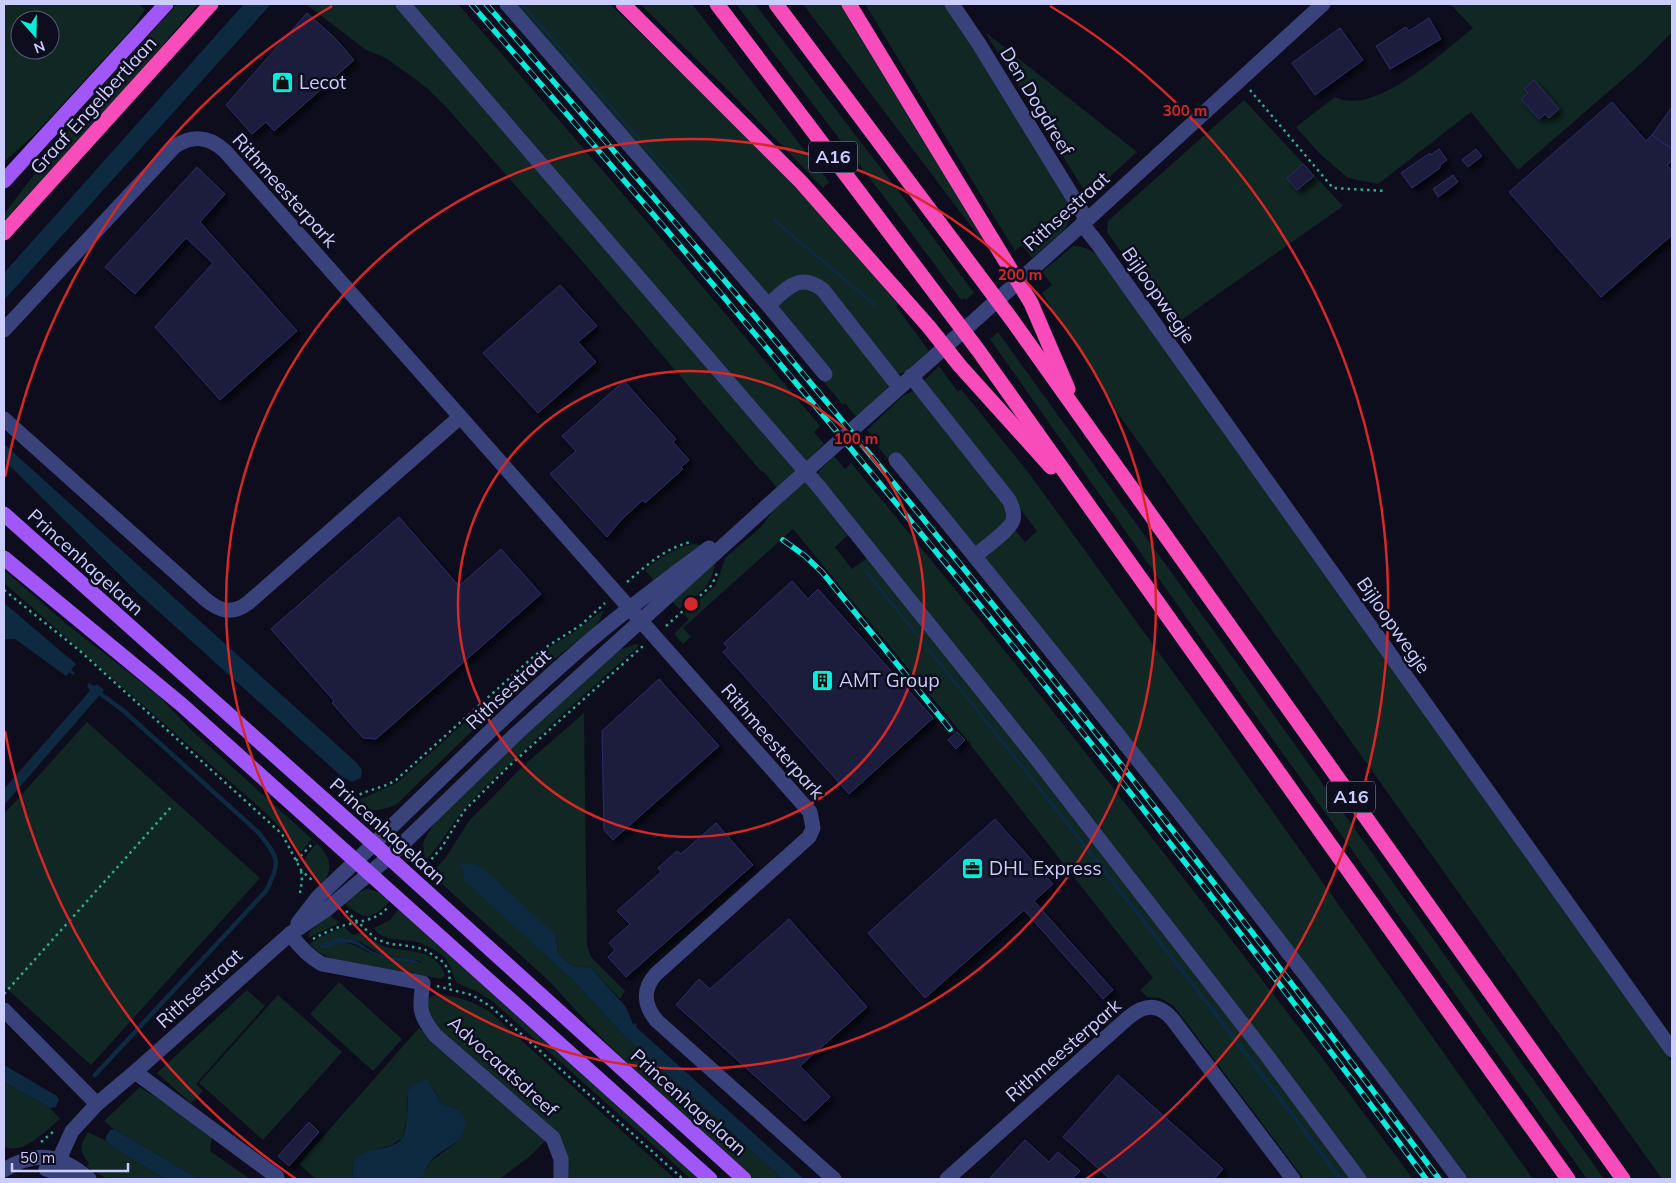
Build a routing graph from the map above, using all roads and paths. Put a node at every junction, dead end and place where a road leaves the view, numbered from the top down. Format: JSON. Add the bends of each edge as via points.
{"nodes":[{"id":1,"x":166,"y":4,"type":"edge"},
{"id":2,"x":211,"y":4,"type":"edge"},
{"id":3,"x":403,"y":4,"type":"edge"},
{"id":4,"x":507,"y":4,"type":"edge"},
{"id":5,"x":623,"y":4,"type":"edge"},
{"id":6,"x":718,"y":4,"type":"edge"},
{"id":7,"x":776,"y":4,"type":"edge"},
{"id":8,"x":849,"y":4,"type":"edge"},
{"id":9,"x":952,"y":4,"type":"edge"},
{"id":10,"x":1323,"y":4,"type":"edge"},
{"id":11,"x":1241,"y":79,"type":"junction"},
{"id":12,"x":4,"y":181,"type":"edge"},
{"id":13,"x":1385,"y":191,"type":"dead end"},
{"id":14,"x":1084,"y":222,"type":"junction"},
{"id":15,"x":4,"y":233,"type":"edge"},
{"id":16,"x":768,"y":305,"type":"junction"},
{"id":17,"x":4,"y":330,"type":"edge"},
{"id":18,"x":825,"y":374,"type":"dead end"},
{"id":19,"x":911,"y":376,"type":"junction"},
{"id":20,"x":899,"y":387,"type":"junction"},
{"id":21,"x":1080,"y":415,"type":"junction"},
{"id":22,"x":460,"y":417,"type":"junction"},
{"id":23,"x":4,"y":419,"type":"edge"},
{"id":24,"x":896,"y":460,"type":"dead end"},
{"id":25,"x":806,"y":472,"type":"junction"},
{"id":26,"x":776,"y":498,"type":"junction"},
{"id":27,"x":4,"y":514,"type":"edge"},
{"id":28,"x":1099,"y":520,"type":"junction"},
{"id":29,"x":692,"y":542,"type":"dead end"},
{"id":30,"x":975,"y":556,"type":"junction"},
{"id":31,"x":4,"y":558,"type":"edge"},
{"id":32,"x":718,"y":571,"type":"dead end"},
{"id":33,"x":4,"y":590,"type":"edge"},
{"id":34,"x":616,"y":593,"type":"junction"},
{"id":35,"x":629,"y":608,"type":"junction"},
{"id":36,"x":641,"y":622,"type":"junction"},
{"id":37,"x":654,"y":636,"type":"junction"},
{"id":38,"x":173,"y":805,"type":"dead end"},
{"id":39,"x":339,"y":813,"type":"junction"},
{"id":40,"x":322,"y":832,"type":"junction"},
{"id":41,"x":374,"y":844,"type":"junction"},
{"id":42,"x":389,"y":858,"type":"junction"},
{"id":43,"x":356,"y":860,"type":"junction"},
{"id":44,"x":296,"y":861,"type":"junction"},
{"id":45,"x":370,"y":873,"type":"junction"},
{"id":46,"x":413,"y":880,"type":"junction"},
{"id":47,"x":324,"y":891,"type":"junction"},
{"id":48,"x":397,"y":898,"type":"junction"},
{"id":49,"x":336,"y":902,"type":"junction"},
{"id":50,"x":357,"y":921,"type":"junction"},
{"id":51,"x":290,"y":934,"type":"junction"},
{"id":52,"x":4,"y":994,"type":"edge"},
{"id":53,"x":4,"y":1010,"type":"edge"},
{"id":54,"x":1672,"y":1050,"type":"edge"},
{"id":55,"x":135,"y":1072,"type":"junction"},
{"id":56,"x":98,"y":1104,"type":"junction"},
{"id":57,"x":58,"y":1165,"type":"junction"},
{"id":58,"x":4,"y":1170,"type":"edge"},
{"id":59,"x":277,"y":1177,"type":"dead end"},
{"id":60,"x":7,"y":1179,"type":"edge"},
{"id":61,"x":73,"y":1179,"type":"edge"},
{"id":62,"x":89,"y":1179,"type":"edge"},
{"id":63,"x":561,"y":1179,"type":"edge"},
{"id":64,"x":683,"y":1179,"type":"edge"},
{"id":65,"x":710,"y":1179,"type":"edge"},
{"id":66,"x":744,"y":1179,"type":"edge"},
{"id":67,"x":834,"y":1179,"type":"edge"},
{"id":68,"x":947,"y":1179,"type":"edge"},
{"id":69,"x":1293,"y":1179,"type":"edge"},
{"id":70,"x":1359,"y":1179,"type":"edge"},
{"id":71,"x":1458,"y":1179,"type":"edge"},
{"id":72,"x":1568,"y":1179,"type":"edge"},
{"id":73,"x":1623,"y":1179,"type":"edge"}],
"edges":[{"from":1,"to":12,"type":"main road","name":"Graaf Engelbertlaan"},
{"from":2,"to":15,"type":"highway","name":"Graaf Engelbertlaan"},
{"from":3,"to":25,"type":"street"},
{"from":4,"to":16,"type":"street"},
{"from":5,"to":28,"type":"highway","number":"A16","via":[[801,182]]},
{"from":6,"to":28,"type":"highway","number":"A16","via":[[949,310]]},
{"from":7,"to":21,"type":"highway","number":"A16"},
{"from":8,"to":21,"type":"highway","number":"A16","via":[[1031,303]]},
{"from":9,"to":14,"type":"street","name":"Den Dogdreef"},
{"from":10,"to":11,"type":"street","name":"Rithsestraat"},
{"from":11,"to":13,"type":"path","via":[[1333,188]]},
{"from":11,"to":14,"type":"street","name":"Rithsestraat"},
{"from":14,"to":19,"type":"street","name":"Rithsestraat"},
{"from":14,"to":54,"type":"street","name":"Bijloopwegje"},
{"from":16,"to":18,"type":"street"},
{"from":16,"to":20,"type":"street","via":[[792,284],[800,282],[818,286]]},
{"from":17,"to":22,"type":"street","name":"Rithmeesterpark","via":[[175,146],[190,139],[206,139],[224,151]]},
{"from":19,"to":20,"type":"street","name":"Rithsestraat"},
{"from":19,"to":30,"type":"street","via":[[1012,506],[1014,517],[1010,526]]},
{"from":20,"to":25,"type":"street","name":"Rithsestraat"},
{"from":21,"to":73,"type":"highway","number":"A16"},
{"from":22,"to":23,"type":"street","via":[[248,604],[226,611],[205,600]]},
{"from":22,"to":34,"type":"street","name":"Rithmeesterpark"},
{"from":24,"to":30,"type":"street"},
{"from":25,"to":26,"type":"street","name":"Rithsestraat"},
{"from":25,"to":70,"type":"street","via":[[1036,758]]},
{"from":26,"to":35,"type":"street","name":"Rithsestraat"},
{"from":26,"to":36,"type":"street","name":"Rithsestraat"},
{"from":27,"to":39,"type":"main road","name":"Princenhagelaan"},
{"from":28,"to":72,"type":"highway","number":"A16"},
{"from":29,"to":34,"type":"path","name":"Rithsestraat","via":[[662,554]]},
{"from":30,"to":71,"type":"street","via":[[1230,877]]},
{"from":31,"to":40,"type":"main road","via":[[182,705]]},
{"from":32,"to":37,"type":"path","via":[[712,585]]},
{"from":33,"to":44,"type":"path","via":[[80,651],[282,834]]},
{"from":34,"to":35,"type":"street","name":"Rithmeesterpark"},
{"from":34,"to":39,"type":"path","name":"Rithsestraat","via":[[581,625],[542,649],[396,780],[357,796]]},
{"from":35,"to":36,"type":"street","name":"Rithmeesterpark"},
{"from":35,"to":41,"type":"street","name":"Rithsestraat","via":[[530,694]]},
{"from":36,"to":37,"type":"street","name":"Rithmeesterpark"},
{"from":36,"to":42,"type":"street","name":"Rithsestraat","via":[[516,734]]},
{"from":37,"to":46,"type":"path","via":[[508,767],[458,820],[442,847]]},
{"from":37,"to":67,"type":"street","name":"Rithmeesterpark","via":[[807,808],[813,828],[805,841],[656,974],[648,986],[649,1011]]},
{"from":38,"to":52,"type":"path"},
{"from":39,"to":41,"type":"main road","name":"Princenhagelaan"},
{"from":40,"to":43,"type":"main road"},
{"from":40,"to":44,"type":"path"},
{"from":41,"to":42,"type":"main road","name":"Princenhagelaan"},
{"from":41,"to":43,"type":"street","name":"Rithsestraat"},
{"from":42,"to":45,"type":"street","name":"Rithsestraat"},
{"from":42,"to":46,"type":"main road","name":"Princenhagelaan"},
{"from":43,"to":45,"type":"main road"},
{"from":43,"to":47,"type":"street","name":"Rithsestraat"},
{"from":44,"to":47,"type":"path"},
{"from":45,"to":48,"type":"main road"},
{"from":45,"to":49,"type":"street","name":"Rithsestraat"},
{"from":46,"to":66,"type":"main road","name":"Princenhagelaan"},
{"from":47,"to":51,"type":"street","name":"Rithsestraat"},
{"from":48,"to":50,"type":"path","via":[[382,914]]},
{"from":48,"to":65,"type":"main road"},
{"from":49,"to":50,"type":"path"},
{"from":49,"to":51,"type":"street","name":"Rithsestraat"},
{"from":50,"to":64,"type":"path","via":[[376,939],[424,949],[443,962],[449,970],[450,988],[472,994],[490,1006]]},
{"from":51,"to":55,"type":"street","name":"Rithsestraat"},
{"from":51,"to":63,"type":"street","name":"Advocaatsdreef","via":[[300,947],[322,964],[423,983],[420,1005],[424,1021],[435,1035],[553,1138],[561,1159]]},
{"from":53,"to":56,"type":"street"},
{"from":55,"to":56,"type":"street","name":"Rithsestraat"},
{"from":55,"to":59,"type":"street"},
{"from":56,"to":57,"type":"street","name":"Rithsestraat","via":[[72,1131]]},
{"from":57,"to":58,"type":"street","via":[[42,1158],[29,1159]]},
{"from":57,"to":60,"type":"street","via":[[29,1169]]},
{"from":57,"to":61,"type":"street"},
{"from":57,"to":62,"type":"street","via":[[68,1163]]},
{"from":68,"to":69,"type":"street","name":"Rithmeesterpark","via":[[1129,1017],[1139,1009],[1152,1007],[1164,1011],[1173,1020]]}]}
